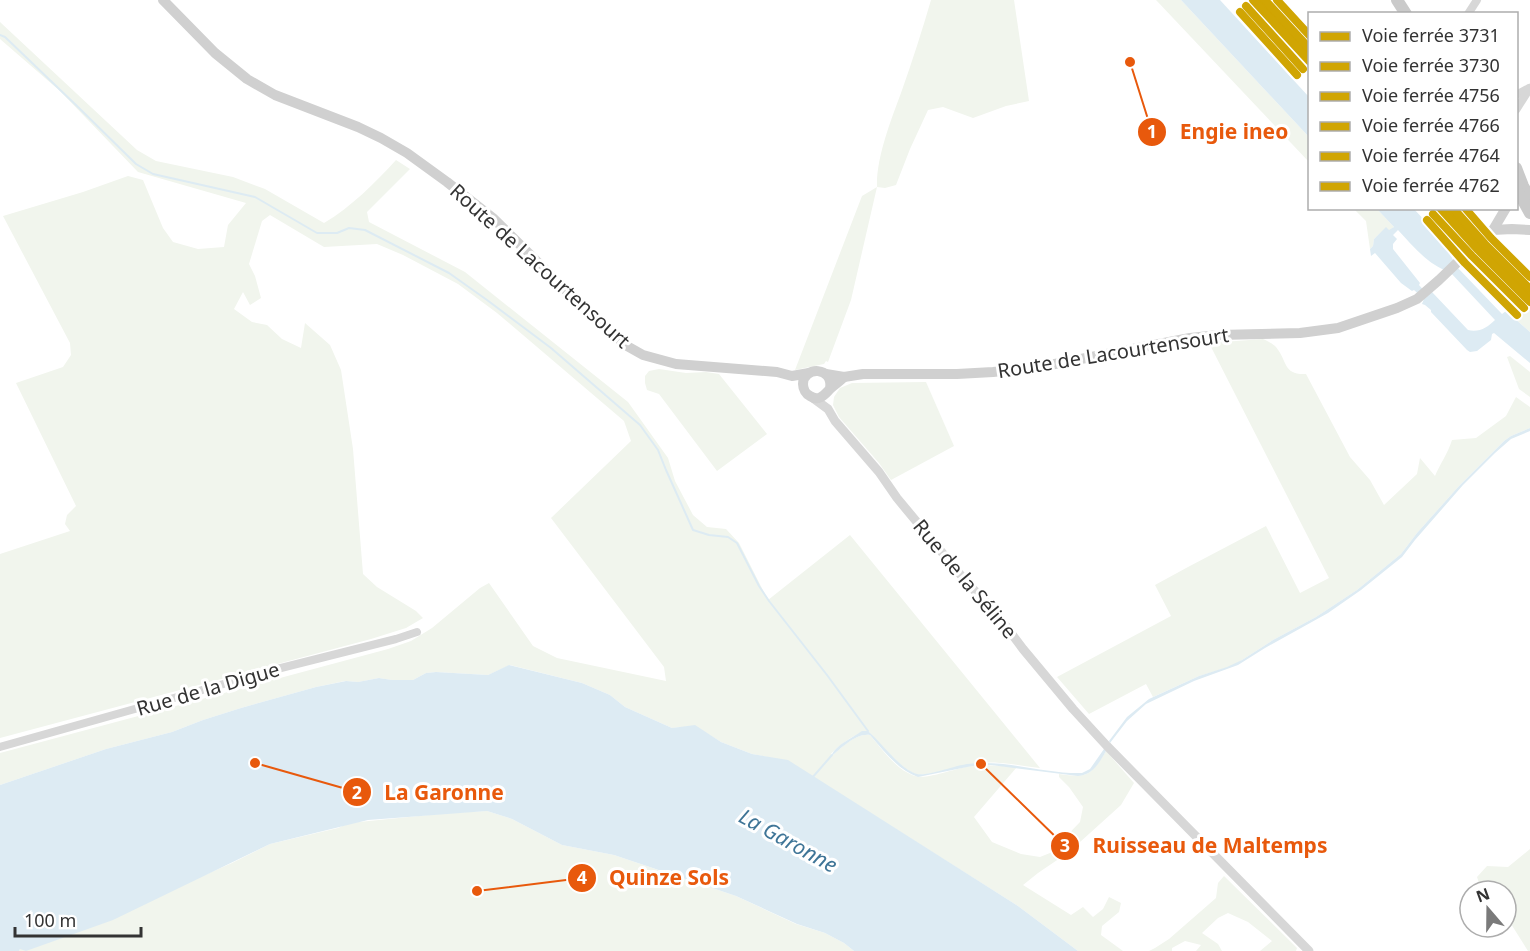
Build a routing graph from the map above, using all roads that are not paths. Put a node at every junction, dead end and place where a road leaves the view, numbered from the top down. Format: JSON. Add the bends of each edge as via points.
{"nodes":[{"id":1,"x":163,"y":0,"type":"edge"},
{"id":2,"x":1530,"y":87,"type":"edge"},
{"id":3,"x":1518,"y":107,"type":"edge"},
{"id":4,"x":1518,"y":173,"type":"edge"},
{"id":5,"x":1518,"y":193,"type":"edge"},
{"id":6,"x":1530,"y":199,"type":"edge"},
{"id":7,"x":1505,"y":210,"type":"edge"},
{"id":8,"x":1530,"y":213,"type":"edge"},
{"id":9,"x":1530,"y":230,"type":"edge"},
{"id":10,"x":1490,"y":232,"type":"junction"},
{"id":11,"x":809,"y":374,"type":"junction"},
{"id":12,"x":826,"y":374,"type":"junction"},
{"id":13,"x":792,"y":376,"type":"junction"},
{"id":14,"x":844,"y":377,"type":"junction"},
{"id":15,"x":829,"y":390,"type":"junction"},
{"id":16,"x":809,"y":394,"type":"junction"},
{"id":17,"x":828,"y":409,"type":"junction"},
{"id":18,"x":417,"y":632,"type":"dead end"},
{"id":19,"x":0,"y":747,"type":"edge"},
{"id":20,"x":1309,"y":951,"type":"edge"}],
"edges":[{"from":1,"to":13,"type":"main road","name":"Route de Lacourtensourt","via":[[214,53],[247,79],[275,95],[381,138],[439,176],[494,219],[627,346],[676,364]]},
{"from":2,"to":3,"type":"street"},
{"from":4,"to":6,"type":"main road"},
{"from":5,"to":8,"type":"main road"},
{"from":7,"to":10,"type":"main road","name":"Route de Lacourtensourt"},
{"from":9,"to":10,"type":"main road"},
{"from":10,"to":14,"type":"main road","name":"Route de Lacourtensourt","via":[[1418,299],[1357,323],[1322,331],[1190,338],[1034,368],[993,372]]},
{"from":11,"to":12,"type":"main road","name":"Route de Lacourtensourt"},
{"from":11,"to":13,"type":"main road","name":"Route de Lacourtensourt"},
{"from":11,"to":16,"type":"main road","via":[[804,379]]},
{"from":12,"to":14,"type":"main road","name":"Route de Lacourtensourt"},
{"from":12,"to":15,"type":"main road"},
{"from":13,"to":16,"type":"main road"},
{"from":14,"to":15,"type":"main road"},
{"from":15,"to":16,"type":"main road","via":[[820,398]]},
{"from":15,"to":17,"type":"street"},
{"from":16,"to":17,"type":"street","name":"Rue de la Séline"},
{"from":17,"to":20,"type":"street","name":"Rue de la Séline","via":[[1073,709]]},
{"from":18,"to":19,"type":"street","name":"Rue de la Digue"}]}
